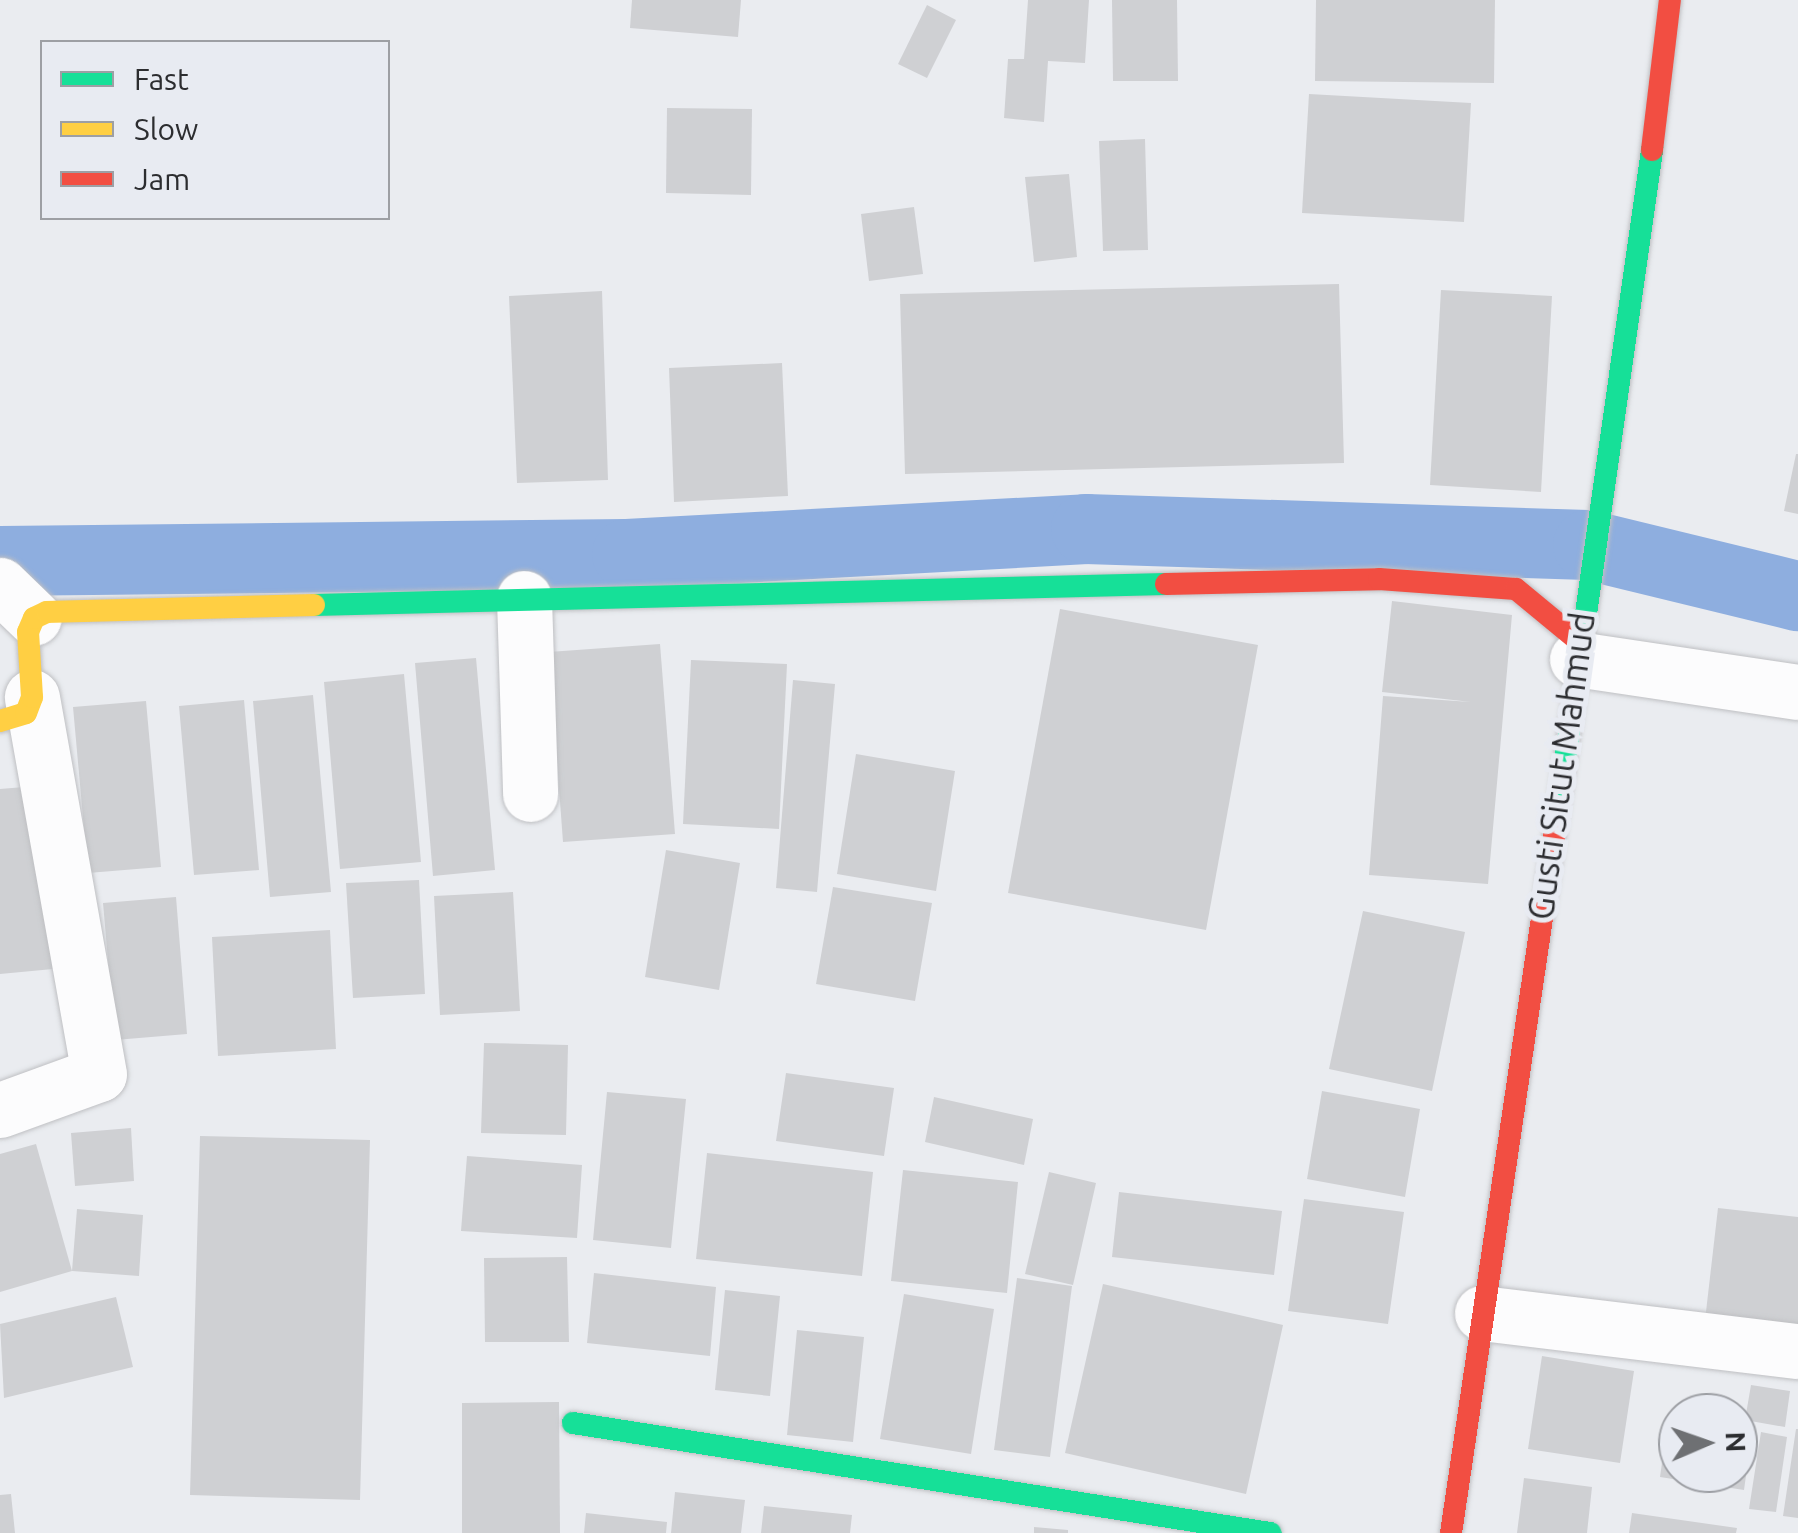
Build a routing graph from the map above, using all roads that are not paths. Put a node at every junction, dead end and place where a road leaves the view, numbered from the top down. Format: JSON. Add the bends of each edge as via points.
{"nodes":[{"id":1,"x":1660,"y":1,"type":"edge"},
{"id":2,"x":524,"y":598,"type":"junction"},
{"id":3,"x":17,"y":602,"type":"edge"},
{"id":4,"x":1580,"y":638,"type":"junction"},
{"id":5,"x":1798,"y":692,"type":"edge"},
{"id":6,"x":16,"y":709,"type":"edge"},
{"id":7,"x":530,"y":794,"type":"dead end"},
{"id":8,"x":0,"y":1110,"type":"edge"},
{"id":9,"x":1482,"y":1313,"type":"junction"},
{"id":10,"x":1798,"y":1351,"type":"edge"},
{"id":11,"x":573,"y":1423,"type":"dead end"},
{"id":12,"x":1270,"y":1533,"type":"edge"},
{"id":13,"x":1451,"y":1533,"type":"edge"}],
"edges":[{"from":1,"to":4,"type":"main road","name":"Gusti Situt Mahmud","via":[[1607,470]]},
{"from":2,"to":3,"type":"main road","via":[[47,612]]},
{"from":2,"to":4,"type":"main road","via":[[1379,579],[1516,589]]},
{"from":2,"to":7,"type":"street"},
{"from":3,"to":6,"type":"main road","via":[[28,632]]},
{"from":4,"to":5,"type":"street"},
{"from":4,"to":9,"type":"main road","name":"Gusti Situt Mahmud"},
{"from":6,"to":8,"type":"street","via":[[99,1074]]},
{"from":9,"to":10,"type":"street"},
{"from":9,"to":13,"type":"main road","name":"Gusti Situt Mahmud"},
{"from":11,"to":12,"type":"main road"}]}
